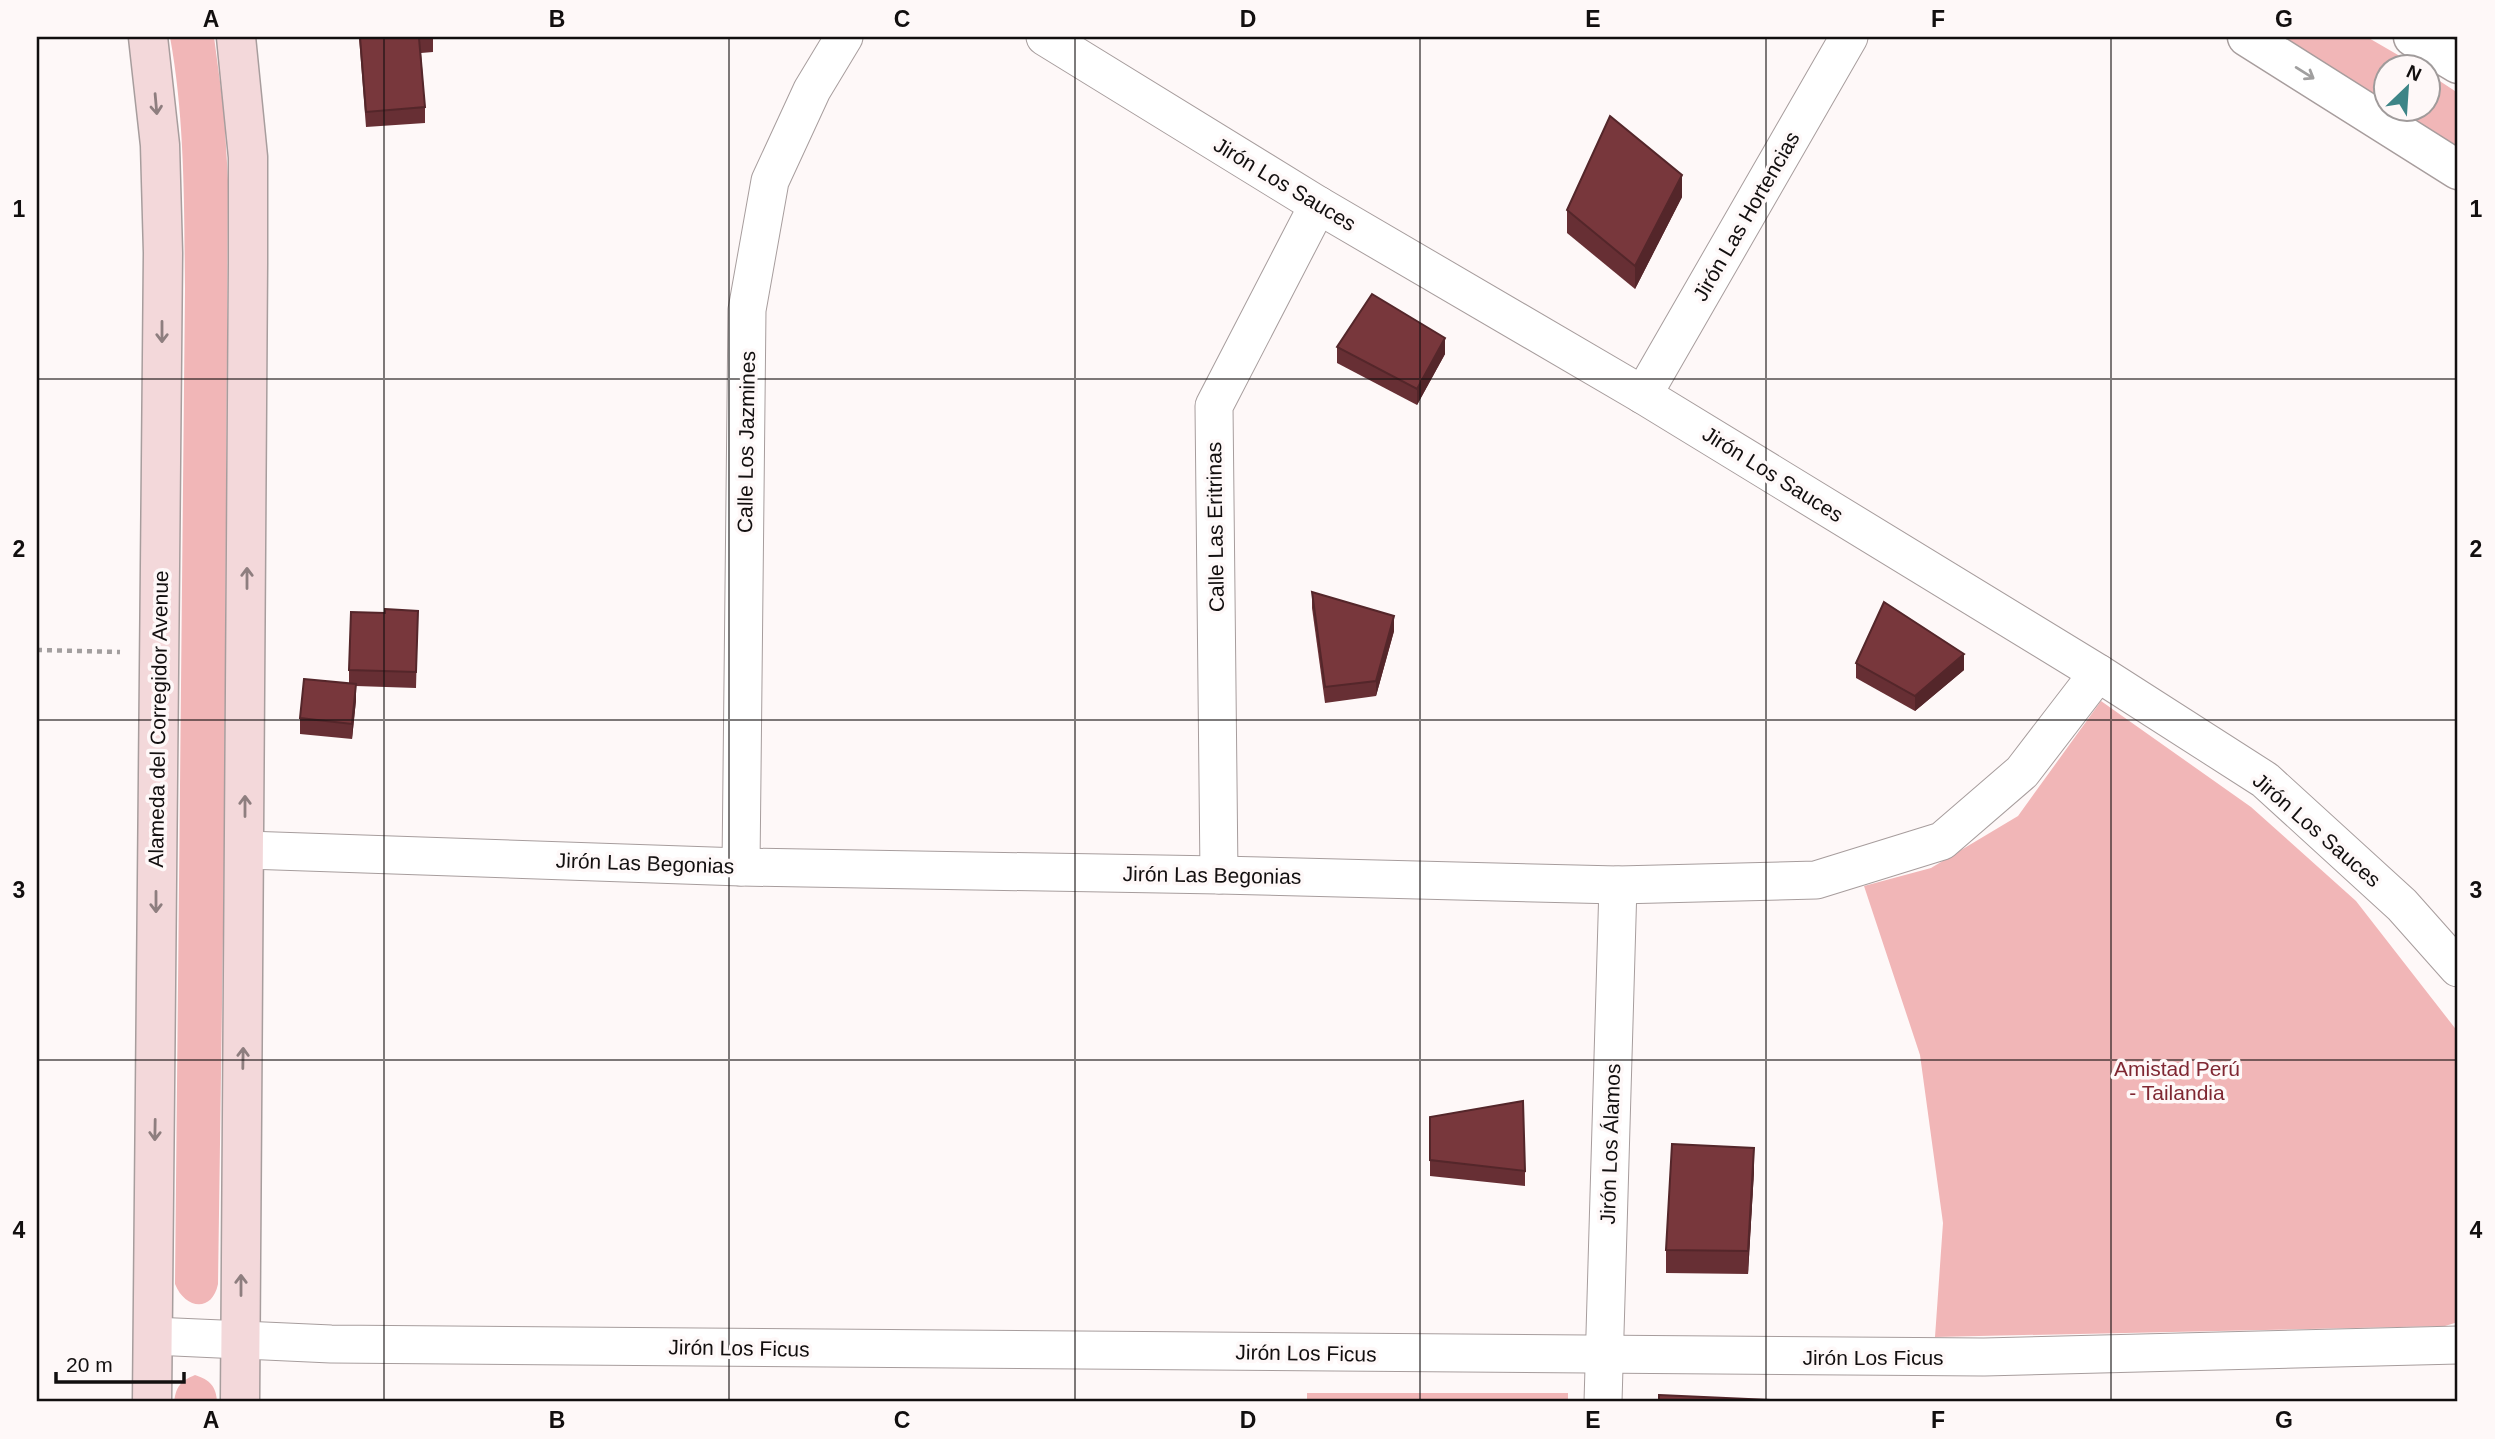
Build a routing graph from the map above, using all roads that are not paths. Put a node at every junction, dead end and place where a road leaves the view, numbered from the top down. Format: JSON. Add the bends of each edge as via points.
{"nodes":[{"id":1,"x":148,"y":37,"type":"edge"},
{"id":2,"x":236,"y":37,"type":"edge"},
{"id":3,"x":844,"y":37,"type":"edge"},
{"id":4,"x":1045,"y":37,"type":"edge"},
{"id":5,"x":1849,"y":37,"type":"edge"},
{"id":6,"x":2247,"y":37,"type":"edge"},
{"id":7,"x":2413,"y":37,"type":"edge"},
{"id":8,"x":2458,"y":64,"type":"edge"},
{"id":9,"x":2458,"y":170,"type":"edge"},
{"id":10,"x":1318,"y":205,"type":"junction"},
{"id":11,"x":1643,"y":395,"type":"junction"},
{"id":12,"x":2098,"y":673,"type":"junction"},
{"id":13,"x":245,"y":850,"type":"junction"},
{"id":14,"x":741,"y":866,"type":"junction"},
{"id":15,"x":1219,"y":874,"type":"junction"},
{"id":16,"x":1618,"y":886,"type":"junction"},
{"id":17,"x":2458,"y":968,"type":"edge"},
{"id":18,"x":153,"y":1336,"type":"junction"},
{"id":19,"x":241,"y":1341,"type":"junction"},
{"id":20,"x":2458,"y":1345,"type":"edge"},
{"id":21,"x":1603,"y":1355,"type":"junction"},
{"id":22,"x":152,"y":1402,"type":"edge"},
{"id":23,"x":240,"y":1402,"type":"edge"},
{"id":24,"x":1603,"y":1402,"type":"edge"}],
"edges":[{"from":1,"to":18,"type":"main road","name":"Alameda del Corregidor Avenue","one_way":true,"via":[[160,145],[163,253]]},
{"from":13,"to":2,"type":"main road","one_way":true,"via":[[248,156]]},
{"from":3,"to":14,"type":"street","name":"Calle Los Jazmines","via":[[812,90],[770,181],[747,310]]},
{"from":4,"to":10,"type":"street","name":"Jirón Los Sauces"},
{"from":5,"to":11,"type":"street","name":"Jirón Las Hortencias"},
{"from":6,"to":9,"type":"street","one_way":true},
{"from":7,"to":8,"type":"street"},
{"from":10,"to":11,"type":"street","name":"Jirón Los Sauces"},
{"from":10,"to":15,"type":"street","name":"Calle Las Eritrinas","via":[[1214,406]]},
{"from":11,"to":12,"type":"street","name":"Jirón Los Sauces"},
{"from":12,"to":16,"type":"street","name":"Jirón Las Begonias","via":[[2022,772],[1942,841],[1816,880]]},
{"from":12,"to":17,"type":"street","name":"Jirón Los Sauces","via":[[2265,780],[2402,905]]},
{"from":13,"to":14,"type":"street","name":"Jirón Las Begonias"},
{"from":19,"to":13,"type":"main road","one_way":true},
{"from":14,"to":15,"type":"street","name":"Jirón Las Begonias"},
{"from":15,"to":16,"type":"street","name":"Jirón Las Begonias"},
{"from":16,"to":21,"type":"street","name":"Jirón Los Álamos"},
{"from":18,"to":19,"type":"street","name":"Jirón Los Ficus"},
{"from":18,"to":22,"type":"main road","name":"Alameda del Corregidor Avenue"},
{"from":19,"to":21,"type":"street","name":"Jirón Los Ficus"},
{"from":19,"to":23,"type":"main road"},
{"from":20,"to":21,"type":"street","name":"Jirón Los Ficus","via":[[1984,1357]]},
{"from":21,"to":24,"type":"street","name":"Jirón Los Álamos"}]}
